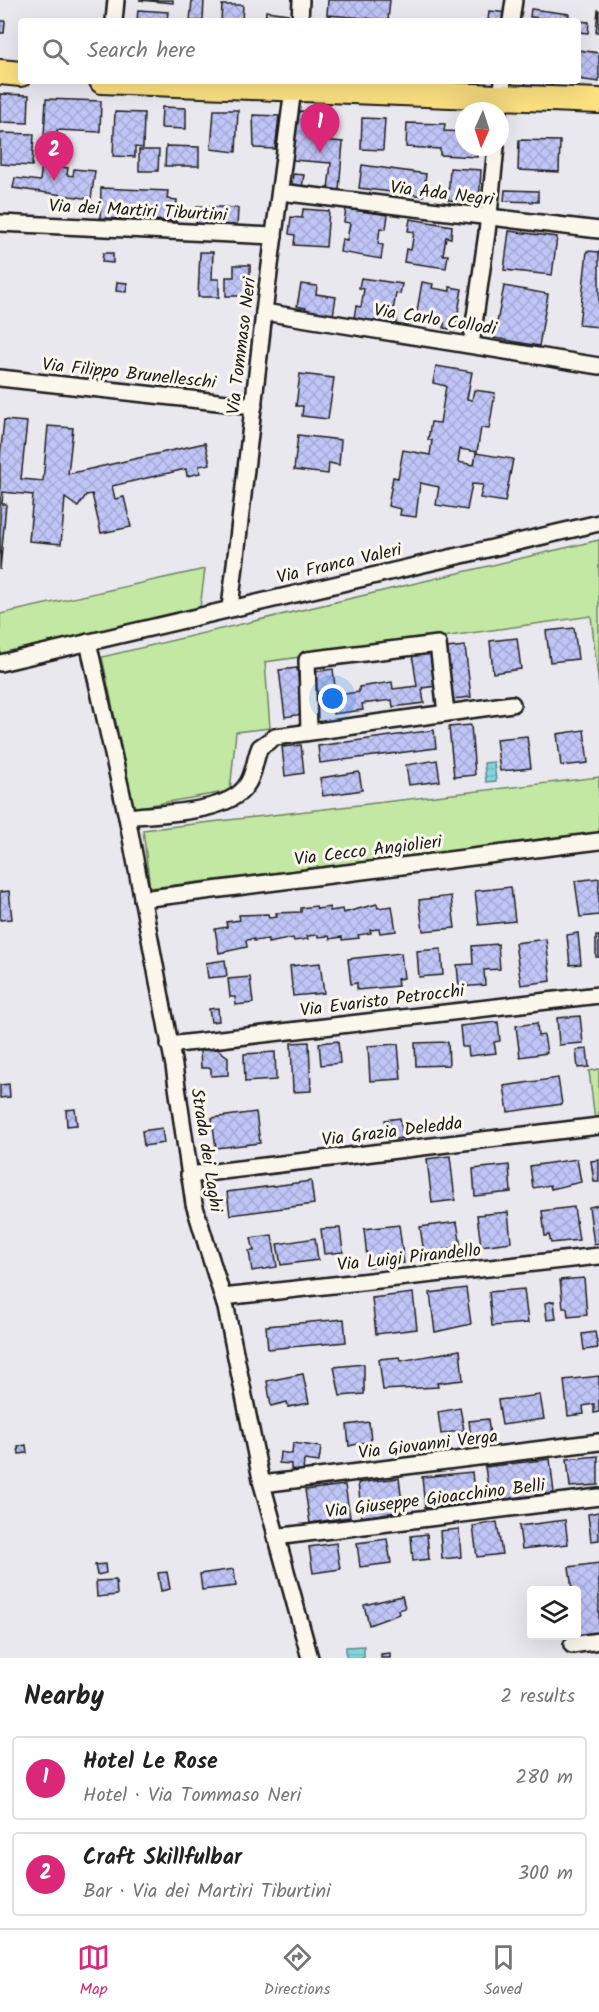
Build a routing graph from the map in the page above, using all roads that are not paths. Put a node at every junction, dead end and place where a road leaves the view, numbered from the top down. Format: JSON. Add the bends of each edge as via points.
{"nodes":[{"id":1,"x":116,"y":0,"type":"edge"},
{"id":2,"x":301,"y":0,"type":"edge"},
{"id":3,"x":514,"y":0,"type":"edge"},
{"id":4,"x":114,"y":18,"type":"edge"},
{"id":5,"x":300,"y":18,"type":"edge"},
{"id":6,"x":511,"y":18,"type":"edge"},
{"id":7,"x":0,"y":72,"type":"edge"},
{"id":8,"x":18,"y":74,"type":"edge"},
{"id":9,"x":248,"y":84,"type":"edge"},
{"id":10,"x":294,"y":85,"type":"edge"},
{"id":11,"x":501,"y":96,"type":"edge"},
{"id":12,"x":599,"y":101,"type":"edge"},
{"id":13,"x":495,"y":156,"type":"edge"},
{"id":14,"x":280,"y":192,"type":"junction"},
{"id":15,"x":489,"y":218,"type":"junction"},
{"id":16,"x":0,"y":223,"type":"edge"},
{"id":17,"x":599,"y":230,"type":"edge"},
{"id":18,"x":274,"y":236,"type":"junction"},
{"id":19,"x":264,"y":312,"type":"junction"},
{"id":20,"x":471,"y":345,"type":"junction"},
{"id":21,"x":599,"y":366,"type":"edge"},
{"id":22,"x":0,"y":378,"type":"edge"},
{"id":23,"x":254,"y":406,"type":"junction"},
{"id":24,"x":599,"y":523,"type":"edge"},
{"id":25,"x":230,"y":608,"type":"junction"},
{"id":26,"x":88,"y":642,"type":"junction"},
{"id":27,"x":0,"y":663,"type":"edge"},
{"id":28,"x":512,"y":704,"type":"dead end"},
{"id":29,"x":446,"y":713,"type":"junction"},
{"id":30,"x":309,"y":731,"type":"junction"},
{"id":31,"x":127,"y":817,"type":"junction"},
{"id":32,"x":599,"y":841,"type":"edge"},
{"id":33,"x":142,"y":899,"type":"junction"},
{"id":34,"x":599,"y":995,"type":"edge"},
{"id":35,"x":169,"y":1045,"type":"junction"},
{"id":36,"x":599,"y":1126,"type":"edge"},
{"id":37,"x":189,"y":1175,"type":"junction"},
{"id":38,"x":599,"y":1256,"type":"edge"},
{"id":39,"x":224,"y":1297,"type":"junction"},
{"id":40,"x":599,"y":1442,"type":"edge"},
{"id":41,"x":262,"y":1484,"type":"junction"},
{"id":42,"x":599,"y":1497,"type":"edge"},
{"id":43,"x":275,"y":1537,"type":"junction"},
{"id":44,"x":599,"y":1641,"type":"edge"},
{"id":45,"x":572,"y":1645,"type":"dead end"},
{"id":46,"x":310,"y":1658,"type":"edge"}],
"edges":[{"from":1,"to":4,"type":"street"},
{"from":2,"to":5,"type":"street"},
{"from":3,"to":6,"type":"street"},
{"from":7,"to":8,"type":"main road"},
{"from":9,"to":10,"type":"main road"},
{"from":10,"to":11,"type":"main road"},
{"from":10,"to":14,"type":"street","name":"Via Tommaso Neri"},
{"from":11,"to":12,"type":"main road"},
{"from":13,"to":15,"type":"street"},
{"from":14,"to":15,"type":"street","name":"Via Ada Negri"},
{"from":14,"to":18,"type":"street","name":"Via Tommaso Neri"},
{"from":15,"to":17,"type":"street","name":"Via Ada Negri"},
{"from":15,"to":20,"type":"street"},
{"from":16,"to":18,"type":"street","name":"Via dei Martiri Tiburtini"},
{"from":18,"to":19,"type":"street","name":"Via Tommaso Neri"},
{"from":19,"to":20,"type":"street","name":"Via Carlo Collodi"},
{"from":19,"to":23,"type":"street","name":"Via Tommaso Neri"},
{"from":20,"to":21,"type":"street","name":"Via Carlo Collodi"},
{"from":22,"to":23,"type":"street","name":"Via Filippo Brunelleschi"},
{"from":23,"to":25,"type":"street","name":"Via Tommaso Neri"},
{"from":24,"to":25,"type":"street","name":"Via Franca Valeri"},
{"from":25,"to":26,"type":"street","name":"Via Franca Valeri"},
{"from":26,"to":27,"type":"street","name":"Via Franca Valeri"},
{"from":26,"to":31,"type":"street","name":"Strada dei Laghi"},
{"from":28,"to":29,"type":"street"},
{"from":29,"to":30,"type":"street"},
{"from":29,"to":30,"type":"street","via":[[438,644],[307,660]]},
{"from":30,"to":31,"type":"street","via":[[263,742],[250,780],[243,791],[228,800],[202,808]]},
{"from":31,"to":33,"type":"street","name":"Strada dei Laghi"},
{"from":32,"to":33,"type":"street","name":"Via Cecco Angiolieri"},
{"from":33,"to":35,"type":"street","name":"Strada dei Laghi"},
{"from":34,"to":35,"type":"street","name":"Via Evaristo Petrocchi"},
{"from":35,"to":37,"type":"street","name":"Strada dei Laghi"},
{"from":36,"to":37,"type":"street","name":"Via Grazia Deledda"},
{"from":37,"to":39,"type":"street","name":"Strada dei Laghi","via":[[198,1220]]},
{"from":38,"to":39,"type":"street","name":"Via Luigi Pirandello"},
{"from":39,"to":41,"type":"street","name":"Strada dei Laghi"},
{"from":40,"to":41,"type":"street","name":"Via Giovanni Verga"},
{"from":41,"to":43,"type":"street","name":"Strada dei Laghi"},
{"from":42,"to":43,"type":"street","name":"Via Giuseppe Gioacchino Belli"},
{"from":43,"to":46,"type":"street","name":"Strada dei Laghi"},
{"from":44,"to":45,"type":"street"}]}
